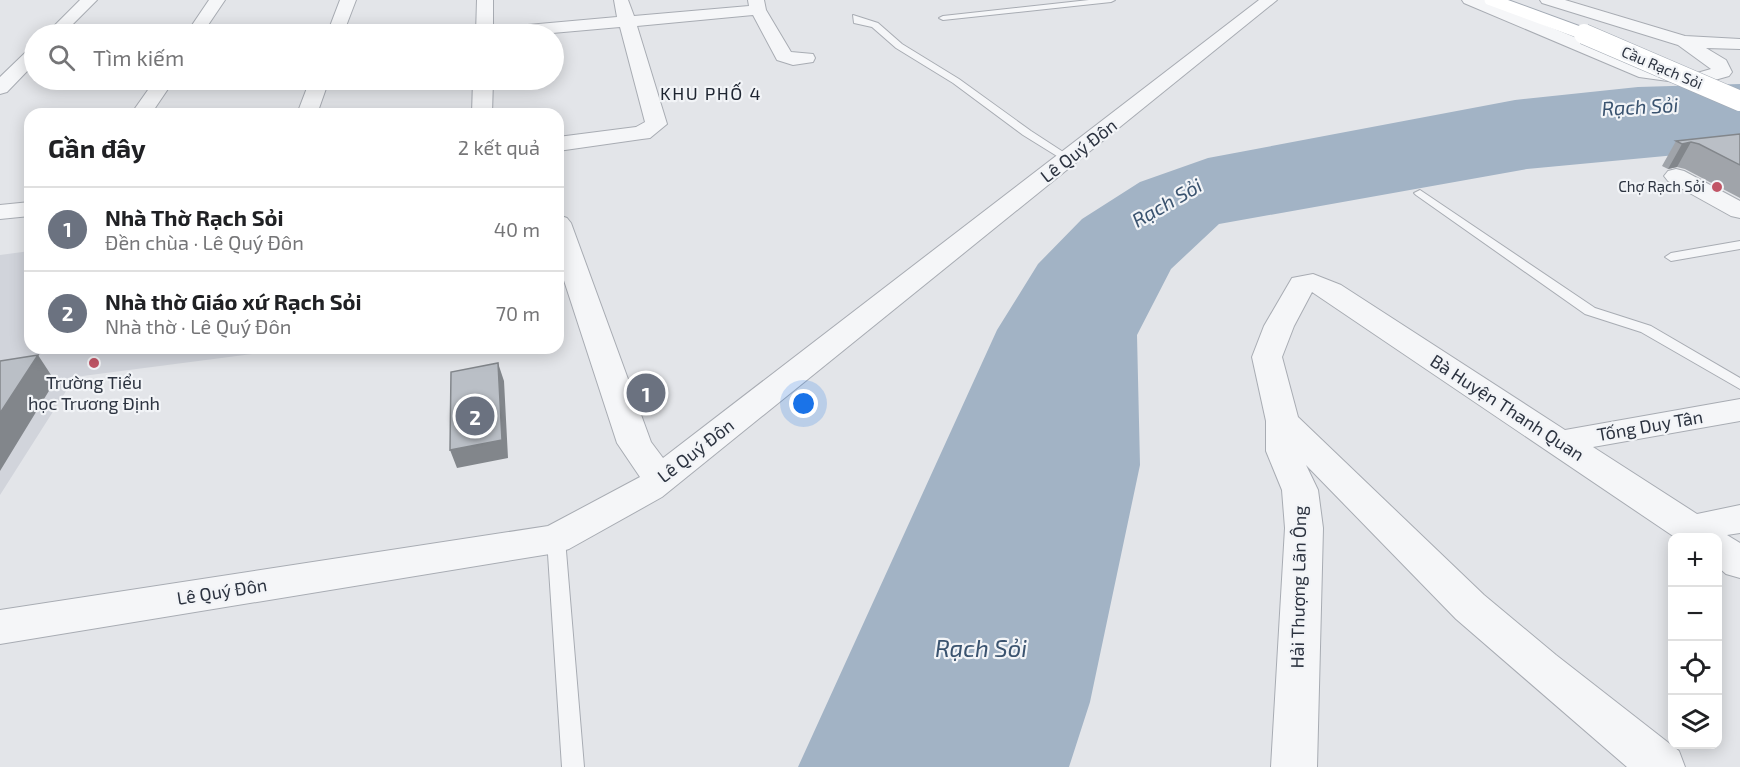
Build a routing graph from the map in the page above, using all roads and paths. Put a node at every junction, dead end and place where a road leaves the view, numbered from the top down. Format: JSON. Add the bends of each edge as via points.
{"nodes":[{"id":1,"x":89,"y":0,"type":"edge"},
{"id":2,"x":217,"y":0,"type":"edge"},
{"id":3,"x":348,"y":0,"type":"edge"},
{"id":4,"x":485,"y":0,"type":"edge"},
{"id":5,"x":621,"y":0,"type":"edge"},
{"id":6,"x":1111,"y":0,"type":"edge"},
{"id":7,"x":1269,"y":0,"type":"edge"},
{"id":8,"x":1470,"y":0,"type":"edge"},
{"id":9,"x":1492,"y":0,"type":"edge"},
{"id":10,"x":1522,"y":0,"type":"edge"},
{"id":11,"x":1548,"y":0,"type":"edge"},
{"id":12,"x":757,"y":5,"type":"edge"},
{"id":13,"x":856,"y":17,"type":"dead end"},
{"id":14,"x":943,"y":18,"type":"dead end"},
{"id":15,"x":627,"y":21,"type":"junction"},
{"id":16,"x":64,"y":24,"type":"edge"},
{"id":17,"x":201,"y":24,"type":"edge"},
{"id":18,"x":339,"y":24,"type":"edge"},
{"id":19,"x":486,"y":24,"type":"edge"},
{"id":20,"x":564,"y":27,"type":"edge"},
{"id":21,"x":1684,"y":41,"type":"junction"},
{"id":22,"x":1740,"y":44,"type":"edge"},
{"id":23,"x":806,"y":58,"type":"dead end"},
{"id":24,"x":24,"y":63,"type":"edge"},
{"id":25,"x":24,"y":81,"type":"edge"},
{"id":26,"x":2,"y":84,"type":"edge"},
{"id":27,"x":1740,"y":86,"type":"edge"},
{"id":28,"x":157,"y":90,"type":"edge"},
{"id":29,"x":315,"y":90,"type":"edge"},
{"id":30,"x":483,"y":90,"type":"edge"},
{"id":31,"x":1740,"y":101,"type":"edge"},
{"id":32,"x":145,"y":108,"type":"edge"},
{"id":33,"x":309,"y":108,"type":"edge"},
{"id":34,"x":482,"y":108,"type":"edge"},
{"id":35,"x":564,"y":143,"type":"edge"},
{"id":36,"x":1069,"y":159,"type":"junction"},
{"id":37,"x":1676,"y":176,"type":"dead end"},
{"id":38,"x":1420,"y":193,"type":"dead end"},
{"id":39,"x":24,"y":210,"type":"edge"},
{"id":40,"x":1740,"y":211,"type":"edge"},
{"id":41,"x":0,"y":212,"type":"edge"},
{"id":42,"x":564,"y":240,"type":"edge"},
{"id":43,"x":1740,"y":245,"type":"edge"},
{"id":44,"x":1671,"y":257,"type":"dead end"},
{"id":45,"x":1308,"y":282,"type":"joint"},
{"id":46,"x":1740,"y":384,"type":"edge"},
{"id":47,"x":1740,"y":410,"type":"edge"},
{"id":48,"x":1283,"y":421,"type":"junction"},
{"id":49,"x":1560,"y":442,"type":"junction"},
{"id":50,"x":661,"y":478,"type":"junction"},
{"id":51,"x":1740,"y":519,"type":"edge"},
{"id":52,"x":1697,"y":533,"type":"edge"},
{"id":53,"x":1714,"y":533,"type":"edge"},
{"id":54,"x":556,"y":539,"type":"junction"},
{"id":55,"x":1722,"y":550,"type":"edge"},
{"id":56,"x":1740,"y":562,"type":"edge"},
{"id":57,"x":0,"y":627,"type":"edge"},
{"id":58,"x":573,"y":767,"type":"edge"},
{"id":59,"x":1294,"y":767,"type":"edge"},
{"id":60,"x":1662,"y":767,"type":"edge"}],
"edges":[{"from":1,"to":16,"type":"street"},
{"from":2,"to":17,"type":"street"},
{"from":3,"to":18,"type":"street"},
{"from":4,"to":19,"type":"street"},
{"from":5,"to":15,"type":"street"},
{"from":6,"to":14,"type":"lane"},
{"from":7,"to":36,"type":"street","name":"Lê Quý Đôn"},
{"from":8,"to":21,"type":"street","via":[[1646,72],[1697,79],[1722,72],[1719,64]]},
{"from":9,"to":31,"type":"main road","name":"Cầu Rạch Sỏi","bridge":true,"via":[[1584,34]]},
{"from":10,"to":27,"type":"main road","name":"Cầu Rạch Sỏi","via":[[1611,31]]},
{"from":11,"to":21,"type":"street"},
{"from":12,"to":15,"type":"street"},
{"from":12,"to":23,"type":"street","via":[[784,56]]},
{"from":13,"to":36,"type":"lane","via":[[857,21],[875,25],[899,46]]},
{"from":15,"to":20,"type":"street"},
{"from":15,"to":35,"type":"street","via":[[656,124],[642,133]]},
{"from":21,"to":22,"type":"street"},
{"from":24,"to":26,"type":"street"},
{"from":25,"to":26,"type":"street"},
{"from":28,"to":32,"type":"street"},
{"from":29,"to":33,"type":"street"},
{"from":30,"to":34,"type":"street"},
{"from":36,"to":50,"type":"street","name":"Lê Quý Đôn"},
{"from":37,"to":40,"type":"street"},
{"from":38,"to":46,"type":"lane","via":[[1590,310],[1646,329]]},
{"from":39,"to":41,"type":"street"},
{"from":42,"to":50,"type":"street","via":[[634,443]]},
{"from":43,"to":44,"type":"lane"},
{"from":45,"to":48,"type":"street","name":"Hải Thượng Lãn Ông","via":[[1302,284],[1291,301],[1267,357]]},
{"from":45,"to":49,"type":"street","name":"Bà Huyện Thanh Quan","via":[[1331,291]]},
{"from":47,"to":49,"type":"street","name":"Tống Duy Tân"},
{"from":48,"to":59,"type":"street","name":"Hải Thượng Lãn Ông","via":[[1283,451],[1300,490],[1304,528]]},
{"from":48,"to":60,"type":"street","via":[[1383,525],[1471,608]]},
{"from":49,"to":52,"type":"street","name":"Bà Huyện Thanh Quan"},
{"from":50,"to":54,"type":"street","name":"Lê Quý Đôn"},
{"from":51,"to":53,"type":"street"},
{"from":54,"to":57,"type":"street","name":"Lê Quý Đôn"},
{"from":54,"to":58,"type":"lane"},
{"from":55,"to":56,"type":"street","name":"Bà Huyện Thanh Quan"}]}
